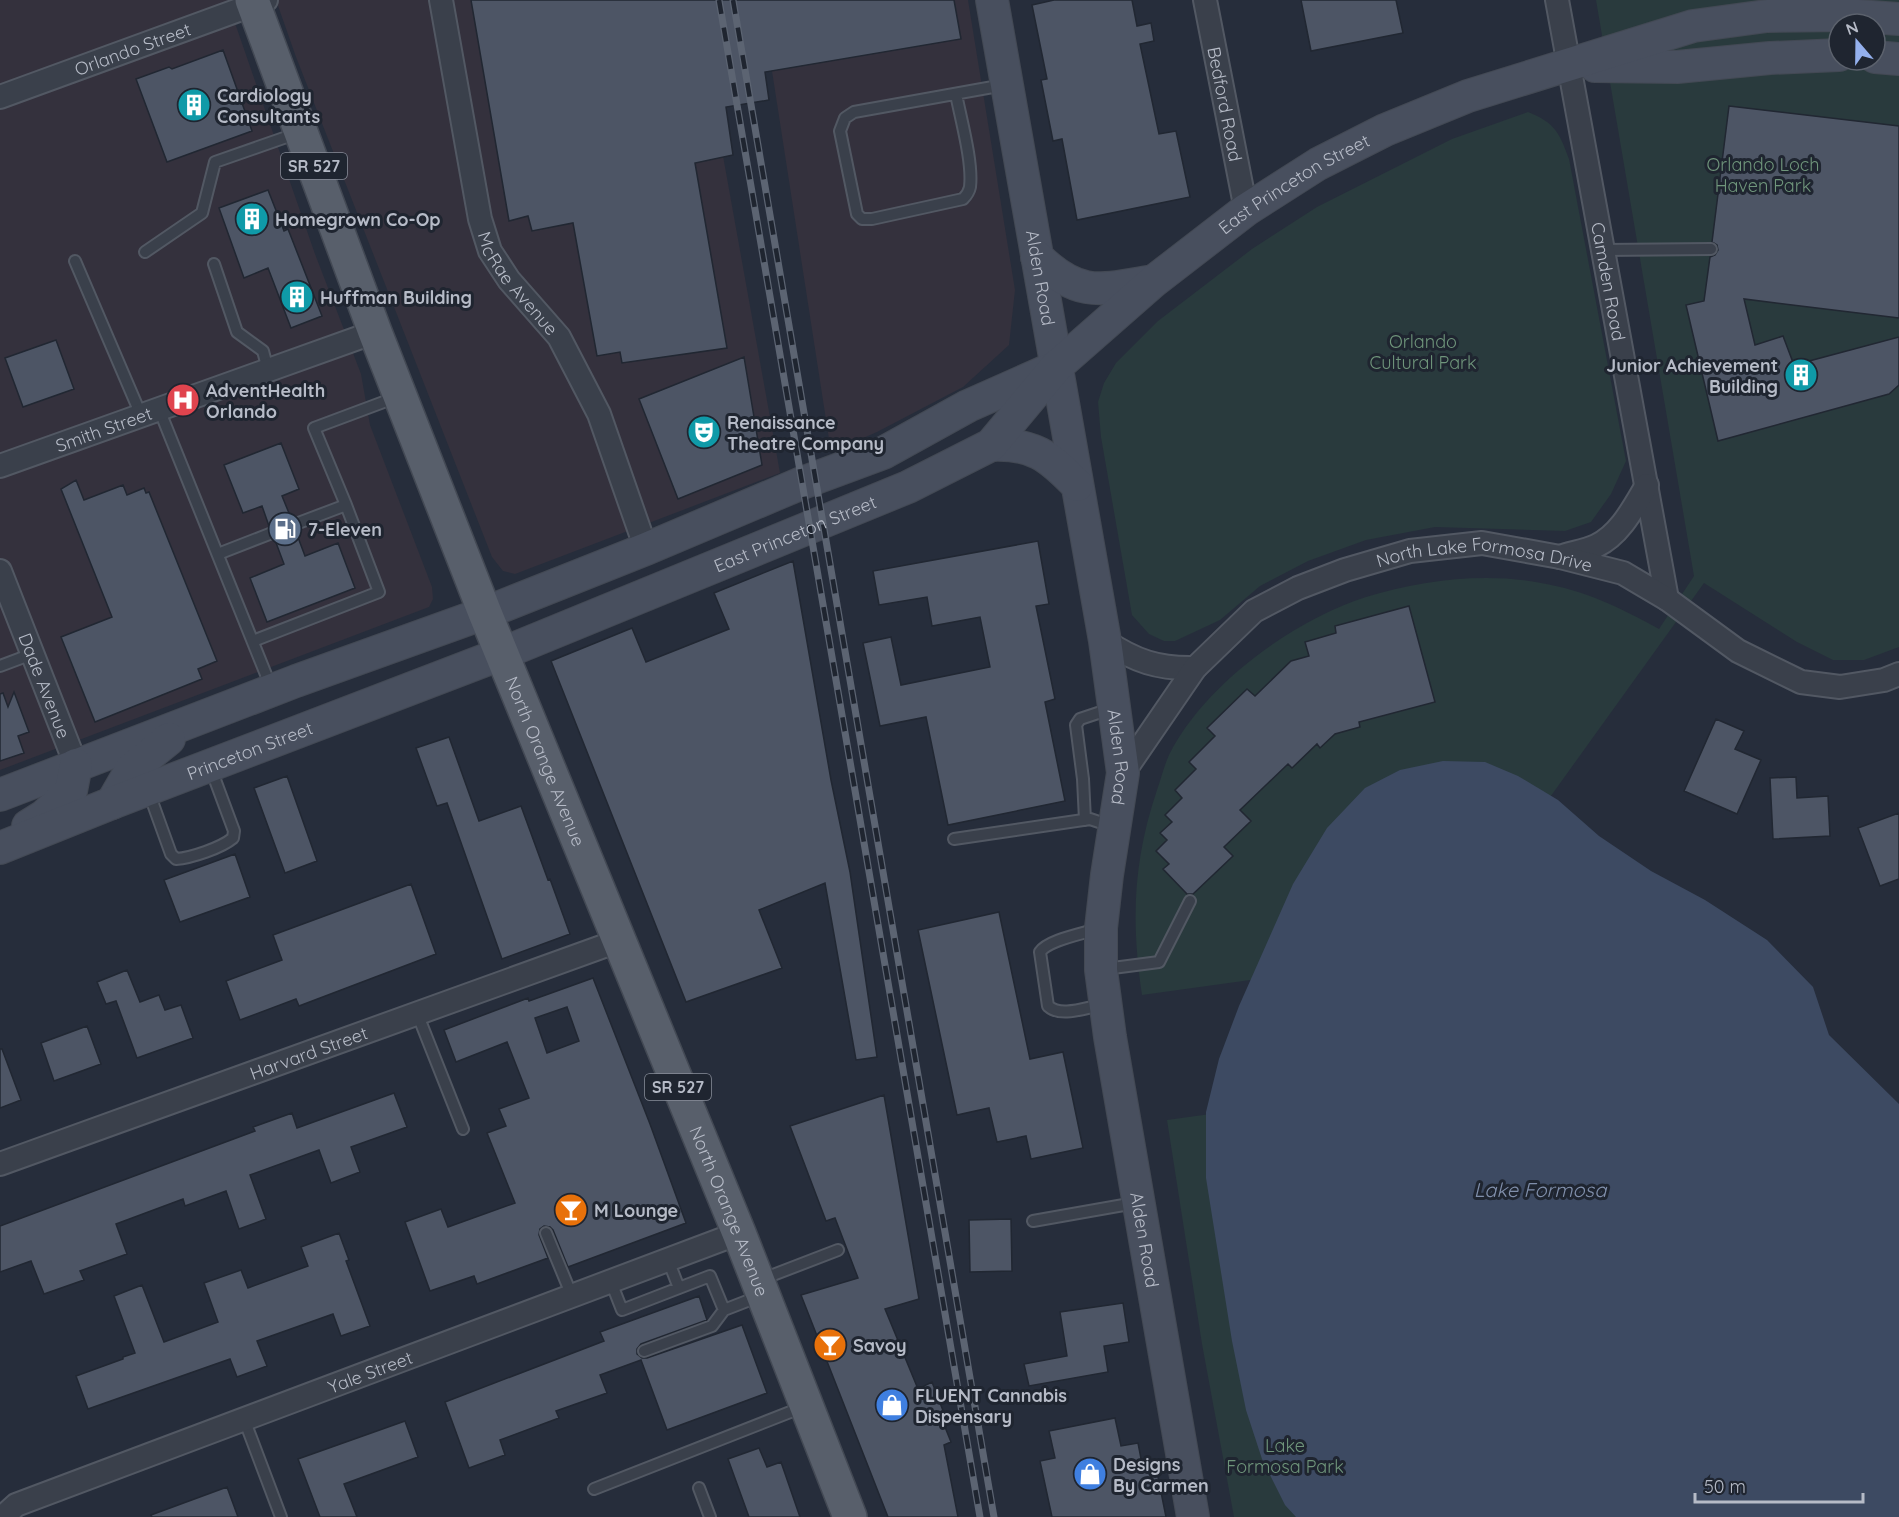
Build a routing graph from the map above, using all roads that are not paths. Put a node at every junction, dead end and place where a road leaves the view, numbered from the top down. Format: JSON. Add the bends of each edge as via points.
{"nodes":[{"id":1,"x":441,"y":0,"type":"edge"},
{"id":2,"x":992,"y":0,"type":"edge"},
{"id":3,"x":1205,"y":0,"type":"edge"},
{"id":4,"x":1557,"y":0,"type":"edge"},
{"id":5,"x":257,"y":2,"type":"edge"},
{"id":6,"x":1899,"y":19,"type":"edge"},
{"id":7,"x":1827,"y":56,"type":"edge"},
{"id":8,"x":1570,"y":66,"type":"junction"},
{"id":9,"x":1007,"y":84,"type":"junction"},
{"id":10,"x":956,"y":94,"type":"junction"},
{"id":11,"x":0,"y":97,"type":"edge"},
{"id":12,"x":301,"y":132,"type":"junction"},
{"id":13,"x":1246,"y":210,"type":"junction"},
{"id":14,"x":1711,"y":249,"type":"dead end"},
{"id":15,"x":1604,"y":250,"type":"junction"},
{"id":16,"x":146,"y":252,"type":"dead end"},
{"id":17,"x":1037,"y":257,"type":"junction"},
{"id":18,"x":75,"y":261,"type":"dead end"},
{"id":19,"x":214,"y":264,"type":"dead end"},
{"id":20,"x":1154,"y":281,"type":"junction"},
{"id":21,"x":375,"y":332,"type":"junction"},
{"id":22,"x":1056,"y":367,"type":"junction"},
{"id":23,"x":268,"y":370,"type":"junction"},
{"id":24,"x":400,"y":396,"type":"junction"},
{"id":25,"x":150,"y":412,"type":"junction"},
{"id":26,"x":991,"y":445,"type":"junction"},
{"id":27,"x":0,"y":466,"type":"edge"},
{"id":28,"x":1077,"y":485,"type":"junction"},
{"id":29,"x":1647,"y":485,"type":"junction"},
{"id":30,"x":346,"y":505,"type":"junction"},
{"id":31,"x":293,"y":525,"type":"dead end"},
{"id":32,"x":272,"y":533,"type":"dead end"},
{"id":33,"x":646,"y":549,"type":"junction"},
{"id":34,"x":218,"y":554,"type":"junction"},
{"id":35,"x":1560,"y":557,"type":"junction"},
{"id":36,"x":0,"y":571,"type":"edge"},
{"id":37,"x":1667,"y":599,"type":"junction"},
{"id":38,"x":485,"y":613,"type":"junction"},
{"id":39,"x":253,"y":640,"type":"junction"},
{"id":40,"x":1105,"y":641,"type":"junction"},
{"id":41,"x":32,"y":654,"type":"junction"},
{"id":42,"x":501,"y":654,"type":"junction"},
{"id":43,"x":0,"y":666,"type":"edge"},
{"id":44,"x":1195,"y":668,"type":"junction"},
{"id":45,"x":1899,"y":674,"type":"edge"},
{"id":46,"x":273,"y":690,"type":"junction"},
{"id":47,"x":1114,"y":707,"type":"junction"},
{"id":48,"x":76,"y":765,"type":"junction"},
{"id":49,"x":210,"y":766,"type":"junction"},
{"id":50,"x":141,"y":770,"type":"junction"},
{"id":51,"x":1123,"y":773,"type":"junction"},
{"id":52,"x":0,"y":795,"type":"edge"},
{"id":53,"x":1100,"y":824,"type":"junction"},
{"id":54,"x":954,"y":839,"type":"dead end"},
{"id":55,"x":0,"y":846,"type":"edge"},
{"id":56,"x":1190,"y":901,"type":"dead end"},
{"id":57,"x":1101,"y":928,"type":"junction"},
{"id":58,"x":618,"y":941,"type":"junction"},
{"id":59,"x":1101,"y":970,"type":"junction"},
{"id":60,"x":1106,"y":1004,"type":"junction"},
{"id":61,"x":417,"y":1013,"type":"junction"},
{"id":62,"x":463,"y":1129,"type":"dead end"},
{"id":63,"x":0,"y":1164,"type":"edge"},
{"id":64,"x":1138,"y":1202,"type":"junction"},
{"id":65,"x":1033,"y":1221,"type":"dead end"},
{"id":66,"x":546,"y":1233,"type":"dead end"},
{"id":67,"x":739,"y":1233,"type":"junction"},
{"id":68,"x":838,"y":1250,"type":"dead end"},
{"id":69,"x":668,"y":1260,"type":"junction"},
{"id":70,"x":611,"y":1282,"type":"junction"},
{"id":71,"x":679,"y":1288,"type":"junction"},
{"id":72,"x":760,"y":1288,"type":"junction"},
{"id":73,"x":572,"y":1296,"type":"junction"},
{"id":74,"x":724,"y":1310,"type":"junction"},
{"id":75,"x":644,"y":1351,"type":"dead end"},
{"id":76,"x":806,"y":1406,"type":"junction"},
{"id":77,"x":244,"y":1419,"type":"junction"},
{"id":78,"x":699,"y":1488,"type":"dead end"},
{"id":79,"x":594,"y":1489,"type":"dead end"},
{"id":80,"x":3,"y":1517,"type":"edge"},
{"id":81,"x":281,"y":1517,"type":"edge"},
{"id":82,"x":710,"y":1517,"type":"edge"},
{"id":83,"x":850,"y":1517,"type":"edge"},
{"id":84,"x":1193,"y":1517,"type":"edge"}],
"edges":[{"from":1,"to":33,"type":"street","name":"McRae Avenue","via":[[480,219],[490,251],[508,280],[559,336],[599,414]]},
{"from":2,"to":9,"type":"main road","name":"Alden Road"},
{"from":3,"to":13,"type":"street","name":"Bedford Road"},
{"from":4,"to":8,"type":"street","name":"Camden Road"},
{"from":5,"to":11,"type":"street","name":"Orlando Street"},
{"from":5,"to":12,"type":"main road","name":"North Orange Avenue","number":"SR 527"},
{"from":6,"to":8,"type":"main road","name":"East Princeton Street","via":[[1767,16],[1693,26]]},
{"from":7,"to":8,"type":"main road","name":"East Princeton Street","via":[[1677,67]]},
{"from":8,"to":13,"type":"main road","name":"East Princeton Street","via":[[1468,96],[1385,130],[1318,164]]},
{"from":8,"to":15,"type":"street","name":"Camden Road"},
{"from":9,"to":10,"type":"lane"},
{"from":9,"to":17,"type":"main road","name":"Alden Road"},
{"from":10,"to":10,"type":"lane","via":[[854,112],[845,118],[840,130],[857,214],[862,219],[963,199],[967,195],[969,168]]},
{"from":12,"to":16,"type":"lane","via":[[214,162],[202,213]]},
{"from":12,"to":21,"type":"main road","name":"North Orange Avenue","number":"SR 527"},
{"from":13,"to":20,"type":"main road","name":"East Princeton Street"},
{"from":14,"to":15,"type":"lane"},
{"from":15,"to":29,"type":"street","name":"Camden Road"},
{"from":17,"to":20,"type":"main road","via":[[1073,285],[1100,290]]},
{"from":17,"to":22,"type":"main road","name":"Alden Road"},
{"from":18,"to":25,"type":"lane"},
{"from":19,"to":23,"type":"lane","via":[[237,332],[263,351]]},
{"from":20,"to":22,"type":"main road","name":"East Princeton Street"},
{"from":21,"to":23,"type":"street","name":"Smith Street"},
{"from":21,"to":24,"type":"main road","name":"North Orange Avenue","number":"SR 527"},
{"from":22,"to":26,"type":"main road","name":"East Princeton Street"},
{"from":22,"to":28,"type":"main road","name":"Alden Road"},
{"from":22,"to":33,"type":"main road","name":"East Princeton Street","via":[[968,406],[882,453]]},
{"from":23,"to":25,"type":"street","name":"Smith Street"},
{"from":24,"to":30,"type":"lane","via":[[314,428]]},
{"from":24,"to":38,"type":"main road","name":"North Orange Avenue","number":"SR 527"},
{"from":25,"to":27,"type":"street","name":"Smith Street"},
{"from":25,"to":34,"type":"lane"},
{"from":26,"to":28,"type":"main road","via":[[1013,444],[1031,449],[1057,464]]},
{"from":26,"to":42,"type":"main road","name":"East Princeton Street","via":[[908,487]]},
{"from":28,"to":40,"type":"main road","name":"Alden Road"},
{"from":29,"to":35,"type":"street","via":[[1614,533],[1596,546]]},
{"from":29,"to":37,"type":"street","name":"Camden Road"},
{"from":30,"to":31,"type":"lane"},
{"from":30,"to":39,"type":"lane","via":[[379,592]]},
{"from":32,"to":34,"type":"lane"},
{"from":33,"to":38,"type":"main road","name":"East Princeton Street"},
{"from":34,"to":39,"type":"lane"},
{"from":35,"to":37,"type":"street","name":"North Lake Formosa Drive","via":[[1623,573]]},
{"from":35,"to":44,"type":"street","name":"North Lake Formosa Drive","via":[[1482,543],[1410,551],[1345,570],[1254,611]]},
{"from":36,"to":41,"type":"street","name":"Dade Avenue"},
{"from":37,"to":45,"type":"street","name":"North Lake Formosa Drive","via":[[1738,651],[1801,682],[1840,687]]},
{"from":38,"to":42,"type":"main road","name":"North Orange Avenue","number":"SR 527"},
{"from":38,"to":46,"type":"main road"},
{"from":39,"to":46,"type":"lane"},
{"from":40,"to":44,"type":"street","via":[[1149,664],[1171,669]]},
{"from":40,"to":47,"type":"main road","name":"Alden Road"},
{"from":41,"to":43,"type":"lane"},
{"from":41,"to":48,"type":"street","name":"Dade Avenue"},
{"from":42,"to":49,"type":"main road","name":"Princeton Street"},
{"from":42,"to":58,"type":"main road","name":"North Orange Avenue","number":"SR 527"},
{"from":44,"to":51,"type":"street","name":"North Lake Formosa Drive"},
{"from":46,"to":50,"type":"main road","via":[[196,720],[159,747]]},
{"from":47,"to":51,"type":"main road","name":"Alden Road"},
{"from":47,"to":53,"type":"lane","via":[[1080,719],[1076,725],[1083,779]]},
{"from":48,"to":50,"type":"main road","name":"Princeton Street"},
{"from":48,"to":52,"type":"main road","name":"Princeton Street"},
{"from":48,"to":55,"type":"main road","via":[[71,791],[44,816]]},
{"from":49,"to":50,"type":"main road","name":"Princeton Street"},
{"from":49,"to":50,"type":"lane","via":[[234,831],[233,838],[176,859]]},
{"from":50,"to":55,"type":"main road","via":[[131,770],[112,803]]},
{"from":51,"to":53,"type":"main road","name":"Alden Road"},
{"from":53,"to":54,"type":"lane"},
{"from":53,"to":57,"type":"main road","name":"Alden Road"},
{"from":56,"to":59,"type":"lane","via":[[1160,962]]},
{"from":57,"to":59,"type":"main road","name":"Alden Road"},
{"from":57,"to":60,"type":"lane","via":[[1050,944],[1040,952],[1048,1006],[1053,1010]]},
{"from":58,"to":61,"type":"street","name":"Harvard Street"},
{"from":58,"to":67,"type":"main road","name":"North Orange Avenue","number":"SR 527"},
{"from":59,"to":60,"type":"main road","name":"Alden Road"},
{"from":60,"to":64,"type":"main road","name":"Alden Road"},
{"from":61,"to":62,"type":"lane"},
{"from":61,"to":63,"type":"street","name":"Harvard Street"},
{"from":64,"to":65,"type":"lane"},
{"from":64,"to":84,"type":"main road","name":"Alden Road"},
{"from":66,"to":73,"type":"lane"},
{"from":67,"to":69,"type":"street","name":"Yale Street"},
{"from":67,"to":72,"type":"main road","name":"North Orange Avenue","number":"SR 527"},
{"from":68,"to":72,"type":"lane"},
{"from":69,"to":70,"type":"street","name":"Yale Street"},
{"from":69,"to":71,"type":"lane"},
{"from":70,"to":71,"type":"lane","via":[[622,1310]]},
{"from":70,"to":73,"type":"street","name":"Yale Street"},
{"from":71,"to":74,"type":"lane","via":[[710,1276]]},
{"from":72,"to":74,"type":"lane"},
{"from":72,"to":76,"type":"main road","name":"North Orange Avenue","number":"SR 527"},
{"from":73,"to":77,"type":"street","name":"Yale Street"},
{"from":74,"to":75,"type":"lane","via":[[712,1326]]},
{"from":76,"to":79,"type":"lane"},
{"from":76,"to":83,"type":"main road","name":"North Orange Avenue","number":"SR 527"},
{"from":77,"to":80,"type":"street","name":"Yale Street","via":[[16,1505]]},
{"from":77,"to":81,"type":"lane"},
{"from":78,"to":82,"type":"lane"}]}
